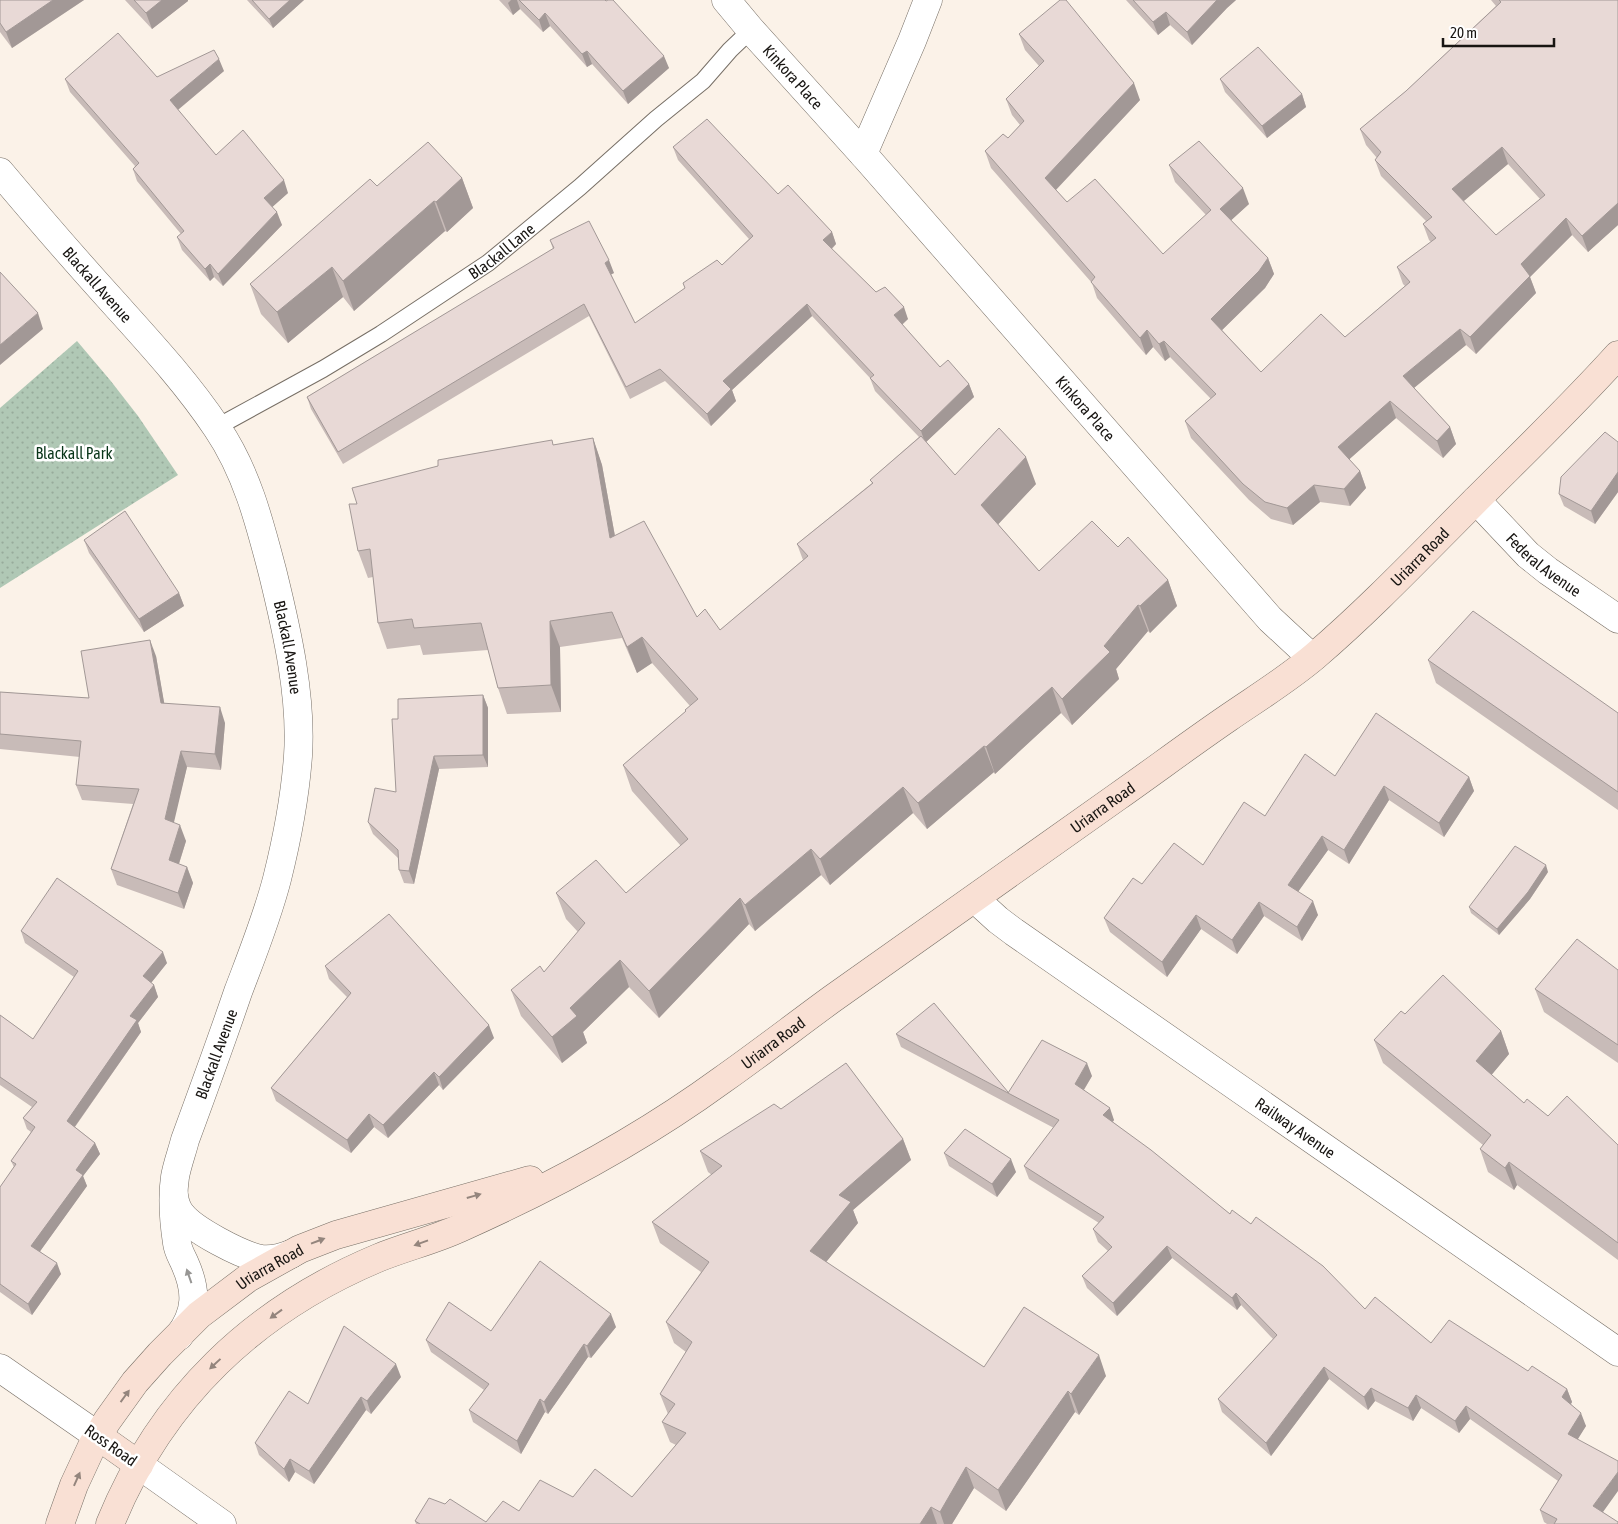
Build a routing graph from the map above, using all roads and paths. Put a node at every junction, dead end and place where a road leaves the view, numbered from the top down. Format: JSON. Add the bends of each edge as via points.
{"nodes":[{"id":1,"x":726,"y":0,"type":"edge"},
{"id":2,"x":928,"y":0,"type":"edge"},
{"id":3,"x":938,"y":0,"type":"edge"},
{"id":4,"x":751,"y":30,"type":"junction"},
{"id":5,"x":912,"y":40,"type":"junction"},
{"id":6,"x":863,"y":154,"type":"junction"},
{"id":7,"x":0,"y":172,"type":"edge"},
{"id":8,"x":1618,"y":355,"type":"edge"},
{"id":9,"x":1618,"y":365,"type":"edge"},
{"id":10,"x":1574,"y":403,"type":"junction"},
{"id":11,"x":217,"y":427,"type":"junction"},
{"id":12,"x":1476,"y":500,"type":"junction"},
{"id":13,"x":1618,"y":620,"type":"edge"},
{"id":14,"x":1312,"y":658,"type":"junction"},
{"id":15,"x":974,"y":900,"type":"junction"},
{"id":16,"x":592,"y":1163,"type":"junction"},
{"id":17,"x":174,"y":1196,"type":"junction"},
{"id":18,"x":291,"y":1254,"type":"junction"},
{"id":19,"x":178,"y":1337,"type":"junction"},
{"id":20,"x":1618,"y":1352,"type":"edge"},
{"id":21,"x":0,"y":1368,"type":"edge"},
{"id":22,"x":98,"y":1436,"type":"junction"},
{"id":23,"x":139,"y":1465,"type":"junction"},
{"id":24,"x":60,"y":1524,"type":"edge"},
{"id":25,"x":110,"y":1524,"type":"edge"},
{"id":26,"x":222,"y":1524,"type":"edge"}],
"edges":[{"from":1,"to":4,"type":"street","name":"Kinkora Place"},
{"from":2,"to":5,"type":"street"},
{"from":3,"to":5,"type":"street"},
{"from":4,"to":6,"type":"street","name":"Kinkora Place"},
{"from":4,"to":11,"type":"lane","name":"Blackall Lane","via":[[696,88],[488,263],[324,369]]},
{"from":5,"to":6,"type":"street"},
{"from":6,"to":14,"type":"street","name":"Kinkora Place","via":[[1270,619]]},
{"from":7,"to":11,"type":"street","name":"Blackall Avenue","via":[[173,368]]},
{"from":8,"to":10,"type":"main road","name":"Uriarra Road"},
{"from":9,"to":10,"type":"main road","name":"Uriarra Road"},
{"from":10,"to":12,"type":"main road","name":"Uriarra Road"},
{"from":11,"to":17,"type":"street","name":"Blackall Avenue","via":[[245,480],[280,605],[294,673],[298,754],[277,880],[185,1140],[175,1176]]},
{"from":12,"to":13,"type":"street","name":"Federal Avenue","via":[[1533,559]]},
{"from":12,"to":14,"type":"main road","name":"Uriarra Road","via":[[1402,576]]},
{"from":14,"to":15,"type":"main road","name":"Uriarra Road"},
{"from":15,"to":16,"type":"main road","name":"Uriarra Road","via":[[662,1122]]},
{"from":15,"to":20,"type":"street","name":"Railway Avenue","via":[[1014,932]]},
{"from":18,"to":16,"type":"main road","name":"Uriarra Road","one_way":true,"via":[[336,1235]]},
{"from":16,"to":23,"type":"main road","name":"Uriarra Road","one_way":true,"via":[[457,1230],[381,1257],[290,1303],[251,1332],[206,1373],[162,1427]]},
{"from":17,"to":18,"type":"street","via":[[185,1219],[228,1247],[261,1259]]},
{"from":19,"to":17,"type":"street","name":"Blackall Avenue","one_way":true,"via":[[191,1317],[194,1299],[190,1276],[177,1243]]},
{"from":18,"to":19,"type":"main road","name":"Uriarra Road","via":[[248,1278],[199,1315]]},
{"from":22,"to":19,"type":"main road","name":"Uriarra Road","one_way":true,"via":[[135,1382]]},
{"from":21,"to":22,"type":"street","name":"Ross Road"},
{"from":22,"to":23,"type":"main road","name":"Ross Road"},
{"from":24,"to":22,"type":"main road","name":"Uriarra Road","one_way":true,"via":[[74,1485]]},
{"from":23,"to":25,"type":"main road","name":"Uriarra Road"},
{"from":23,"to":26,"type":"street","name":"Ross Road"}]}
